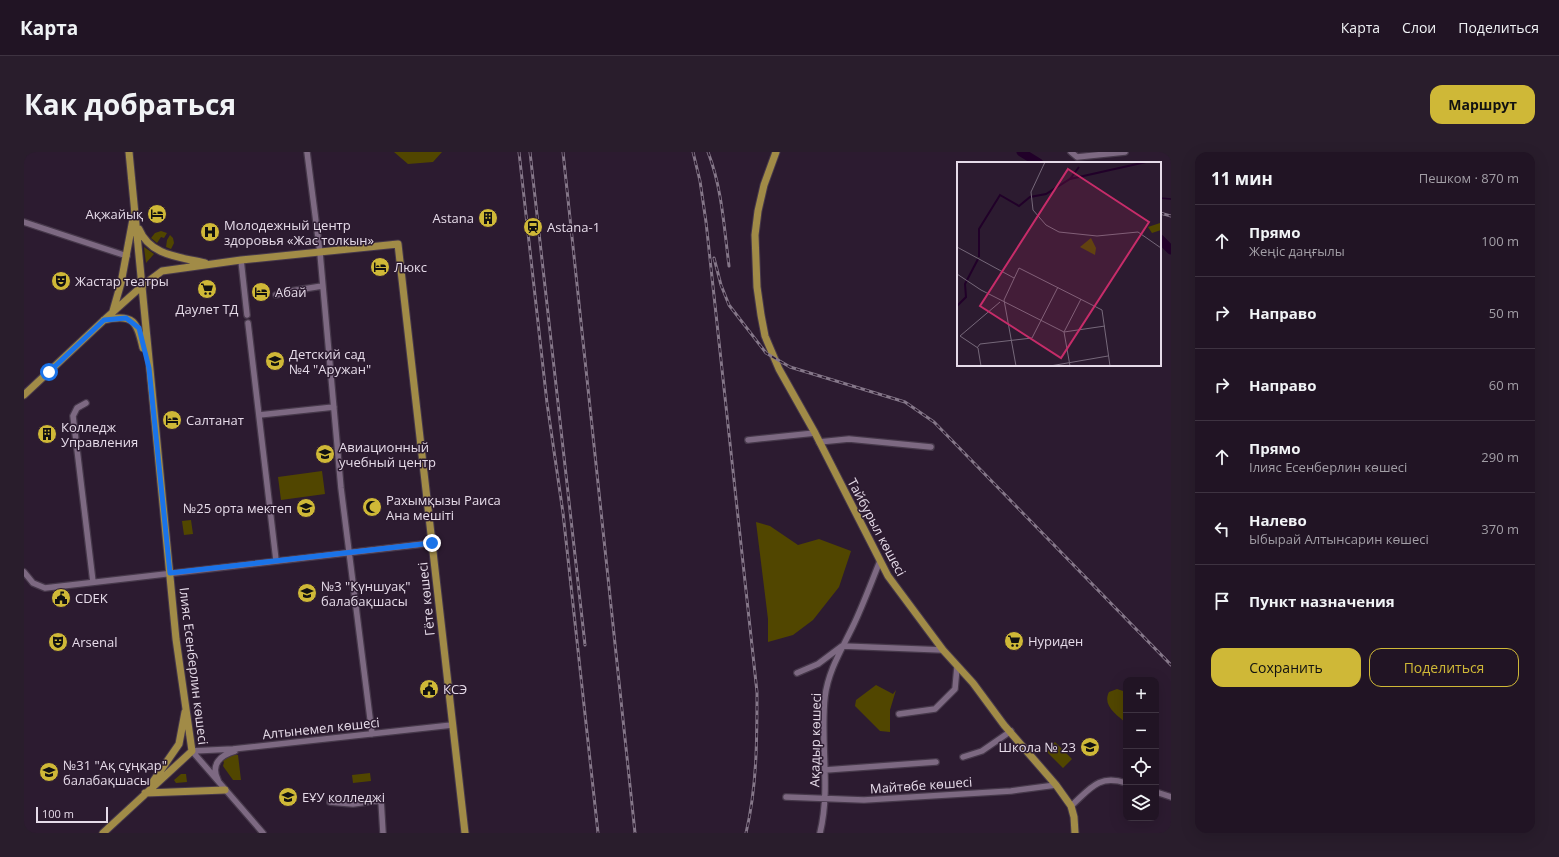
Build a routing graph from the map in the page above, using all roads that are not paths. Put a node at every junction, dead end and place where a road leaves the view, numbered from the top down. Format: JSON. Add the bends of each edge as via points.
{"nodes":[{"id":1,"x":129,"y":152,"type":"edge"},
{"id":2,"x":307,"y":152,"type":"edge"},
{"id":3,"x":776,"y":152,"type":"edge"},
{"id":4,"x":1125,"y":152,"type":"edge"},
{"id":5,"x":1071,"y":153,"type":"edge"},
{"id":6,"x":135,"y":211,"type":"junction"},
{"id":7,"x":136,"y":220,"type":"junction"},
{"id":8,"x":24,"y":222,"type":"edge"},
{"id":9,"x":320,"y":253,"type":"junction"},
{"id":10,"x":127,"y":256,"type":"junction"},
{"id":11,"x":241,"y":260,"type":"junction"},
{"id":12,"x":209,"y":264,"type":"junction"},
{"id":13,"x":142,"y":286,"type":"junction"},
{"id":14,"x":322,"y":286,"type":"junction"},
{"id":15,"x":276,"y":295,"type":"dead end"},
{"id":16,"x":113,"y":312,"type":"junction"},
{"id":17,"x":248,"y":315,"type":"dead end"},
{"id":18,"x":104,"y":320,"type":"junction"},
{"id":19,"x":248,"y":323,"type":"dead end"},
{"id":20,"x":149,"y":368,"type":"junction"},
{"id":21,"x":24,"y":395,"type":"edge"},
{"id":22,"x":86,"y":403,"type":"dead end"},
{"id":23,"x":334,"y":407,"type":"junction"},
{"id":24,"x":259,"y":415,"type":"junction"},
{"id":25,"x":815,"y":433,"type":"junction"},
{"id":26,"x":748,"y":440,"type":"dead end"},
{"id":27,"x":819,"y":442,"type":"junction"},
{"id":28,"x":931,"y":447,"type":"dead end"},
{"id":29,"x":432,"y":543,"type":"junction"},
{"id":30,"x":348,"y":552,"type":"junction"},
{"id":31,"x":276,"y":560,"type":"junction"},
{"id":32,"x":880,"y":561,"type":"junction"},
{"id":33,"x":24,"y":572,"type":"edge"},
{"id":34,"x":170,"y":573,"type":"junction"},
{"id":35,"x":93,"y":582,"type":"junction"},
{"id":36,"x":842,"y":646,"type":"junction"},
{"id":37,"x":942,"y":650,"type":"junction"},
{"id":38,"x":957,"y":667,"type":"junction"},
{"id":39,"x":797,"y":673,"type":"dead end"},
{"id":40,"x":186,"y":707,"type":"junction"},
{"id":41,"x":899,"y":714,"type":"dead end"},
{"id":42,"x":452,"y":725,"type":"junction"},
{"id":43,"x":1011,"y":731,"type":"junction"},
{"id":44,"x":372,"y":734,"type":"junction"},
{"id":45,"x":251,"y":747,"type":"junction"},
{"id":46,"x":192,"y":751,"type":"junction"},
{"id":47,"x":963,"y":757,"type":"dead end"},
{"id":48,"x":936,"y":762,"type":"dead end"},
{"id":49,"x":825,"y":770,"type":"junction"},
{"id":50,"x":1123,"y":782,"type":"edge"},
{"id":51,"x":1056,"y":785,"type":"junction"},
{"id":52,"x":225,"y":790,"type":"junction"},
{"id":53,"x":145,"y":793,"type":"junction"},
{"id":54,"x":1159,"y":793,"type":"edge"},
{"id":55,"x":786,"y":797,"type":"dead end"},
{"id":56,"x":1171,"y":797,"type":"edge"},
{"id":57,"x":825,"y":798,"type":"junction"},
{"id":58,"x":330,"y":802,"type":"dead end"},
{"id":59,"x":1071,"y":806,"type":"junction"},
{"id":60,"x":103,"y":833,"type":"edge"},
{"id":61,"x":262,"y":833,"type":"edge"},
{"id":62,"x":383,"y":833,"type":"edge"},
{"id":63,"x":465,"y":833,"type":"edge"},
{"id":64,"x":820,"y":833,"type":"edge"},
{"id":65,"x":1075,"y":833,"type":"edge"}],
"edges":[{"from":1,"to":6,"type":"main road"},
{"from":2,"to":9,"type":"street"},
{"from":3,"to":25,"type":"main road","name":"Тайбурыл көшесі","via":[[758,211],[755,235],[757,287],[766,336],[779,369]]},
{"from":4,"to":5,"type":"street","via":[[1077,157]]},
{"from":6,"to":7,"type":"main road"},
{"from":6,"to":10,"type":"main road"},
{"from":7,"to":12,"type":"main road","via":[[143,239],[155,249]]},
{"from":7,"to":13,"type":"main road","name":"Ілияс Есенберлин көшесі"},
{"from":8,"to":10,"type":"street"},
{"from":9,"to":11,"type":"main road"},
{"from":9,"to":14,"type":"street"},
{"from":9,"to":29,"type":"main road","name":"Гёте көшесі","via":[[398,244]]},
{"from":10,"to":16,"type":"main road"},
{"from":11,"to":12,"type":"main road"},
{"from":11,"to":17,"type":"street"},
{"from":12,"to":13,"type":"main road","via":[[162,271]]},
{"from":13,"to":16,"type":"main road"},
{"from":13,"to":20,"type":"main road","name":"Ілияс Есенберлин көшесі"},
{"from":14,"to":15,"type":"street"},
{"from":14,"to":23,"type":"street"},
{"from":16,"to":18,"type":"main road"},
{"from":18,"to":20,"type":"main road","via":[[126,318],[139,328]]},
{"from":18,"to":21,"type":"main road"},
{"from":19,"to":24,"type":"street"},
{"from":20,"to":34,"type":"main road","name":"Ілияс Есенберлин көшесі"},
{"from":22,"to":35,"type":"street","via":[[77,408],[72,416]]},
{"from":23,"to":24,"type":"street"},
{"from":23,"to":30,"type":"street"},
{"from":24,"to":31,"type":"street"},
{"from":25,"to":26,"type":"street"},
{"from":25,"to":27,"type":"main road","name":"Тайбурыл көшесі"},
{"from":27,"to":28,"type":"street","via":[[849,439]]},
{"from":27,"to":32,"type":"main road","name":"Тайбурыл көшесі"},
{"from":29,"to":30,"type":"street"},
{"from":29,"to":42,"type":"main road","name":"Гёте көшесі"},
{"from":30,"to":31,"type":"street"},
{"from":30,"to":44,"type":"street"},
{"from":31,"to":34,"type":"street"},
{"from":32,"to":36,"type":"street","name":"Ақадыр көшесі"},
{"from":32,"to":37,"type":"main road","name":"Тайбурыл көшесі","via":[[888,576]]},
{"from":33,"to":35,"type":"street","via":[[33,583],[45,588]]},
{"from":34,"to":35,"type":"street"},
{"from":34,"to":40,"type":"main road","name":"Ілияс Есенберлин көшесі"},
{"from":36,"to":37,"type":"street"},
{"from":36,"to":39,"type":"street","via":[[818,664]]},
{"from":36,"to":49,"type":"street","name":"Ақадыр көшесі","via":[[825,696]]},
{"from":37,"to":38,"type":"main road","name":"Тайбурыл көшесі"},
{"from":38,"to":41,"type":"street","via":[[955,689],[935,709]]},
{"from":38,"to":43,"type":"main road","name":"Тайбурыл көшесі"},
{"from":40,"to":46,"type":"main road","name":"Ілияс Есенберлин көшесі"},
{"from":40,"to":53,"type":"main road","via":[[179,744]]},
{"from":42,"to":44,"type":"street","name":"Алтынемел көшесі"},
{"from":42,"to":63,"type":"main road","name":"Гёте көшесі"},
{"from":43,"to":47,"type":"street","via":[[982,751]]},
{"from":43,"to":51,"type":"main road","name":"Тайбурыл көшесі"},
{"from":44,"to":45,"type":"street","name":"Алтынемел көшесі"},
{"from":45,"to":46,"type":"street","name":"Алтынемел көшесі"},
{"from":45,"to":52,"type":"street","via":[[228,753],[217,761],[216,776]]},
{"from":46,"to":52,"type":"street","name":"Ілияс Есенберлин көшесі"},
{"from":46,"to":53,"type":"main road"},
{"from":48,"to":49,"type":"street"},
{"from":49,"to":57,"type":"street","name":"Ақадыр көшесі"},
{"from":50,"to":59,"type":"street","via":[[1109,780],[1096,782]]},
{"from":51,"to":57,"type":"street","name":"Майтөбе көшесі","via":[[1011,791],[864,800]]},
{"from":51,"to":59,"type":"main road","name":"Тайбурыл көшесі"},
{"from":52,"to":53,"type":"main road"},
{"from":52,"to":61,"type":"street","name":"Ілияс Есенберлин көшесі"},
{"from":53,"to":60,"type":"main road"},
{"from":54,"to":56,"type":"street"},
{"from":55,"to":57,"type":"street","name":"Майтөбе көшесі"},
{"from":57,"to":64,"type":"street","name":"Ақадыр көшесі"},
{"from":58,"to":62,"type":"street","via":[[353,804],[381,800]]},
{"from":59,"to":65,"type":"main road"}]}
